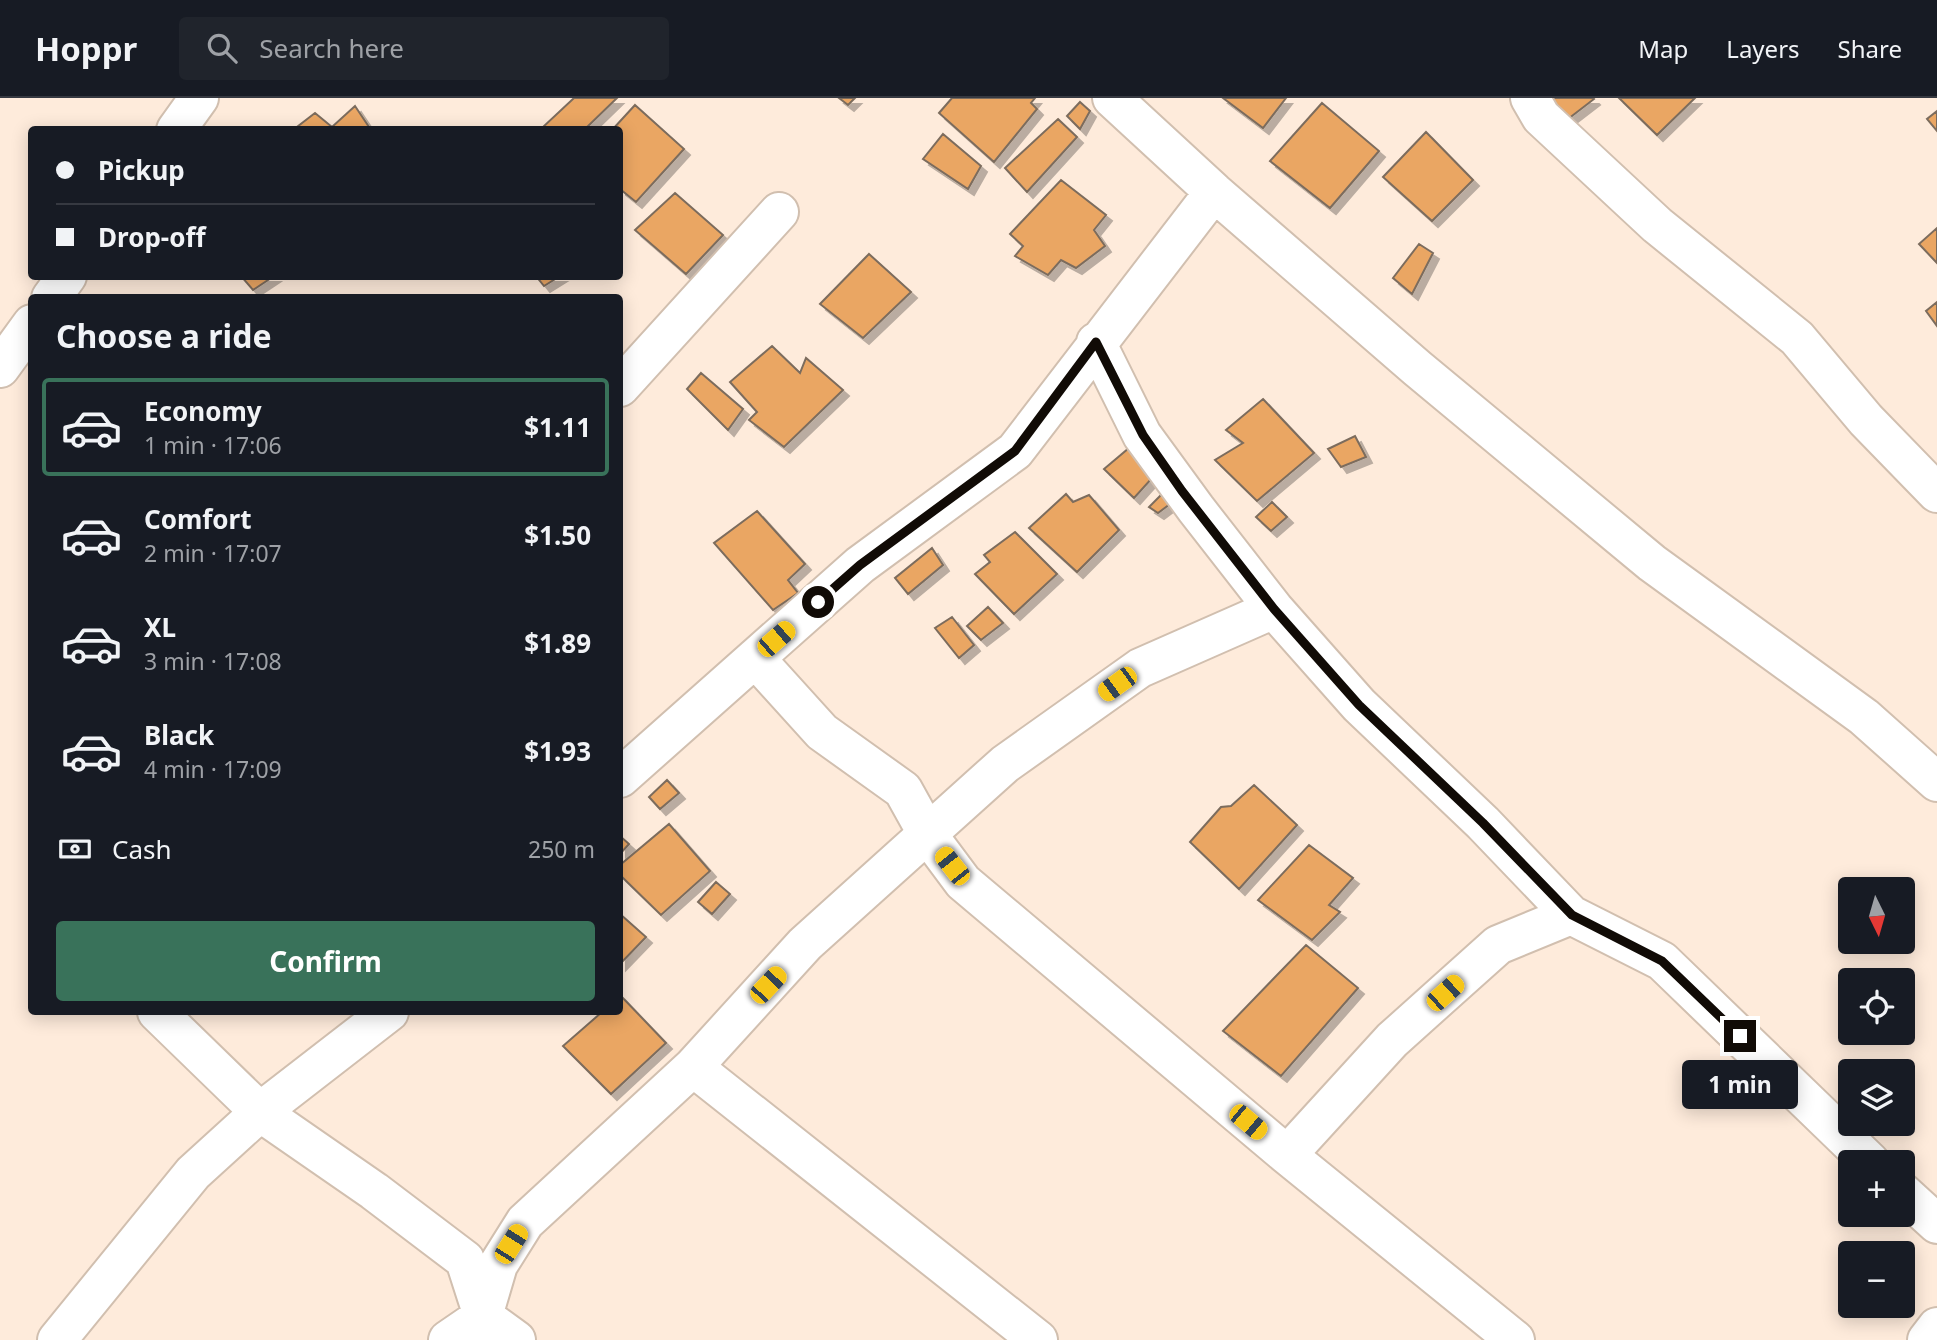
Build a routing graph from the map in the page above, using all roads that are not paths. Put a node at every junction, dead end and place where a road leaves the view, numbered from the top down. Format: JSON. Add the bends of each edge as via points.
{"nodes":[{"id":1,"x":199,"y":98,"type":"edge"},
{"id":2,"x":1112,"y":98,"type":"edge"},
{"id":3,"x":1530,"y":98,"type":"edge"},
{"id":4,"x":179,"y":126,"type":"edge"},
{"id":5,"x":1214,"y":192,"type":"junction"},
{"id":6,"x":779,"y":212,"type":"dead end"},
{"id":7,"x":28,"y":330,"type":"edge"},
{"id":8,"x":1096,"y":342,"type":"junction"},
{"id":9,"x":0,"y":368,"type":"edge"},
{"id":10,"x":623,"y":384,"type":"edge"},
{"id":11,"x":1937,"y":493,"type":"edge"},
{"id":12,"x":1274,"y":609,"type":"junction"},
{"id":13,"x":755,"y":657,"type":"junction"},
{"id":14,"x":623,"y":775,"type":"edge"},
{"id":15,"x":1937,"y":782,"type":"edge"},
{"id":16,"x":929,"y":835,"type":"junction"},
{"id":17,"x":1572,"y":915,"type":"junction"},
{"id":18,"x":160,"y":1015,"type":"edge"},
{"id":19,"x":385,"y":1015,"type":"edge"},
{"id":20,"x":693,"y":1067,"type":"junction"},
{"id":21,"x":260,"y":1112,"type":"junction"},
{"id":22,"x":1858,"y":1150,"type":"edge"},
{"id":23,"x":1287,"y":1155,"type":"junction"},
{"id":24,"x":1915,"y":1204,"type":"edge"},
{"id":25,"x":1937,"y":1224,"type":"edge"},
{"id":26,"x":483,"y":1316,"type":"junction"},
{"id":27,"x":1937,"y":1327,"type":"edge"},
{"id":28,"x":57,"y":1340,"type":"edge"},
{"id":29,"x":448,"y":1340,"type":"edge"},
{"id":30,"x":516,"y":1340,"type":"edge"},
{"id":31,"x":1038,"y":1340,"type":"edge"},
{"id":32,"x":1515,"y":1340,"type":"edge"},
{"id":33,"x":1927,"y":1340,"type":"edge"}],
"edges":[{"from":1,"to":4,"type":"street"},
{"from":2,"to":5,"type":"street"},
{"from":3,"to":11,"type":"street","via":[[1541,117],[1657,225],[1797,338],[1866,420]]},
{"from":5,"to":8,"type":"street"},
{"from":5,"to":15,"type":"street","via":[[1652,562],[1864,718]]},
{"from":6,"to":10,"type":"street"},
{"from":7,"to":9,"type":"street"},
{"from":8,"to":12,"type":"street","via":[[1143,435]]},
{"from":8,"to":13,"type":"street","via":[[1015,451],[860,565]]},
{"from":12,"to":16,"type":"street","via":[[1140,668],[1005,764]]},
{"from":12,"to":17,"type":"street","via":[[1359,705]]},
{"from":13,"to":14,"type":"street"},
{"from":13,"to":16,"type":"street","via":[[822,732],[903,790]]},
{"from":16,"to":20,"type":"street","via":[[806,944]]},
{"from":16,"to":23,"type":"street","via":[[963,881]]},
{"from":17,"to":22,"type":"street","via":[[1662,961]]},
{"from":17,"to":23,"type":"street","via":[[1498,946],[1392,1040]]},
{"from":18,"to":21,"type":"street"},
{"from":19,"to":21,"type":"street"},
{"from":20,"to":26,"type":"street","via":[[525,1223],[498,1265]]},
{"from":20,"to":31,"type":"street"},
{"from":21,"to":26,"type":"street","via":[[465,1260]]},
{"from":21,"to":28,"type":"street","via":[[193,1173]]},
{"from":23,"to":32,"type":"street"},
{"from":24,"to":25,"type":"street"},
{"from":26,"to":29,"type":"street"},
{"from":26,"to":30,"type":"street"},
{"from":27,"to":33,"type":"street"}]}
